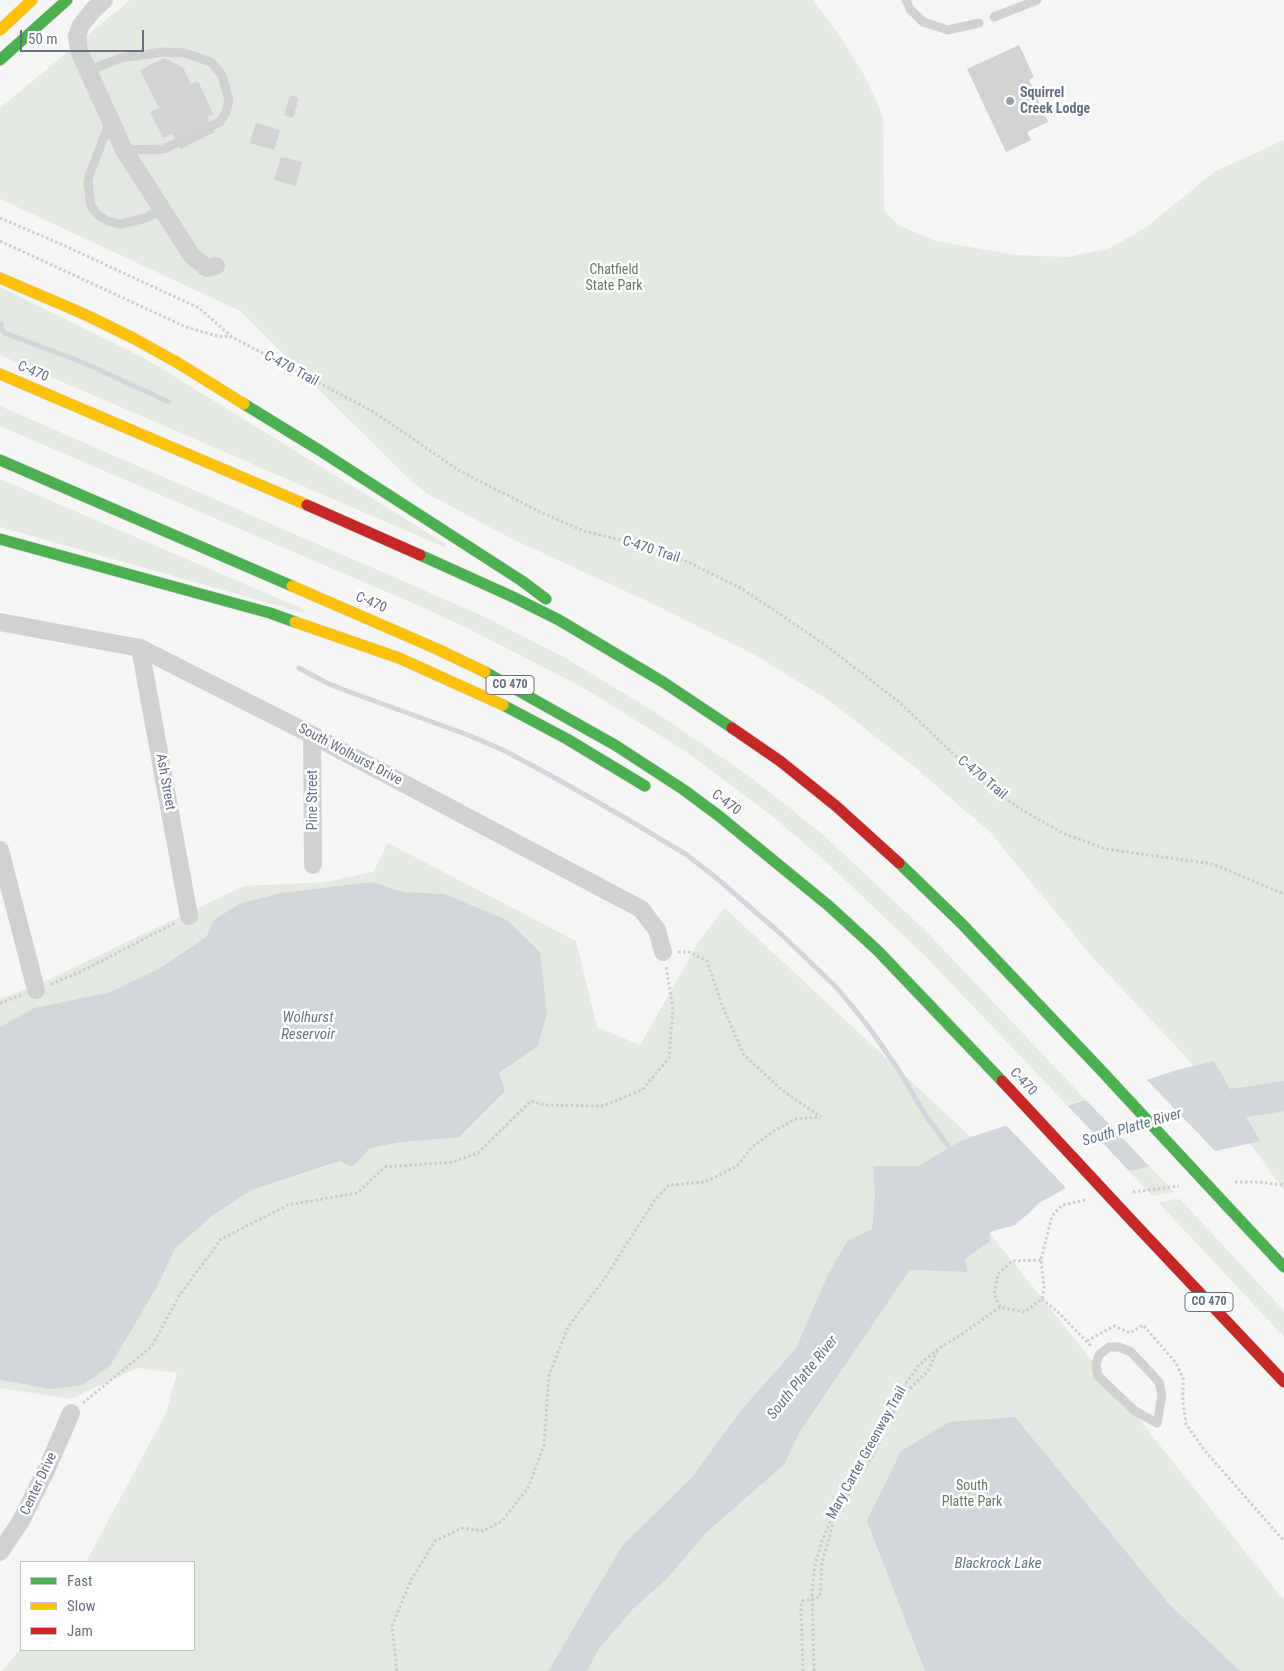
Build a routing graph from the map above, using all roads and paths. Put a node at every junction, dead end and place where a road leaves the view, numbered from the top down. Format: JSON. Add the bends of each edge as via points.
{"nodes":[{"id":1,"x":32,"y":0,"type":"edge"},
{"id":2,"x":67,"y":0,"type":"edge"},
{"id":3,"x":104,"y":0,"type":"edge"},
{"id":4,"x":906,"y":0,"type":"edge"},
{"id":5,"x":1037,"y":0,"type":"edge"},
{"id":6,"x":994,"y":17,"type":"dead end"},
{"id":7,"x":979,"y":23,"type":"dead end"},
{"id":8,"x":0,"y":30,"type":"edge"},
{"id":9,"x":0,"y":60,"type":"edge"},
{"id":10,"x":88,"y":71,"type":"junction"},
{"id":11,"x":110,"y":121,"type":"junction"},
{"id":12,"x":124,"y":150,"type":"junction"},
{"id":13,"x":162,"y":209,"type":"junction"},
{"id":14,"x":0,"y":218,"type":"edge"},
{"id":15,"x":0,"y":241,"type":"edge"},
{"id":16,"x":216,"y":266,"type":"dead end"},
{"id":17,"x":0,"y":278,"type":"edge"},
{"id":18,"x":232,"y":337,"type":"junction"},
{"id":19,"x":0,"y":374,"type":"edge"},
{"id":20,"x":0,"y":460,"type":"edge"},
{"id":21,"x":0,"y":539,"type":"edge"},
{"id":22,"x":0,"y":622,"type":"edge"},
{"id":23,"x":588,"y":637,"type":"junction"},
{"id":24,"x":140,"y":648,"type":"junction"},
{"id":25,"x":312,"y":735,"type":"junction"},
{"id":26,"x":654,"y":792,"type":"dead end"},
{"id":27,"x":0,"y":850,"type":"edge"},
{"id":28,"x":313,"y":865,"type":"dead end"},
{"id":29,"x":1284,"y":894,"type":"edge"},
{"id":30,"x":189,"y":916,"type":"joint"},
{"id":31,"x":663,"y":952,"type":"junction"},
{"id":32,"x":36,"y":990,"type":"junction"},
{"id":33,"x":0,"y":1003,"type":"edge"},
{"id":34,"x":923,"y":1014,"type":"dead end"},
{"id":35,"x":949,"y":1025,"type":"junction"},
{"id":36,"x":1228,"y":1182,"type":"dead end"},
{"id":37,"x":1187,"y":1185,"type":"dead end"},
{"id":38,"x":1284,"y":1185,"type":"edge"},
{"id":39,"x":1132,"y":1192,"type":"dead end"},
{"id":40,"x":1088,"y":1199,"type":"dead end"},
{"id":41,"x":1041,"y":1260,"type":"junction"},
{"id":42,"x":1284,"y":1267,"type":"edge"},
{"id":43,"x":1042,"y":1299,"type":"junction"},
{"id":44,"x":1000,"y":1307,"type":"junction"},
{"id":45,"x":938,"y":1349,"type":"junction"},
{"id":46,"x":1284,"y":1382,"type":"edge"},
{"id":47,"x":71,"y":1413,"type":"joint"},
{"id":48,"x":1157,"y":1423,"type":"joint"},
{"id":49,"x":1284,"y":1541,"type":"edge"},
{"id":50,"x":0,"y":1552,"type":"edge"},
{"id":51,"x":812,"y":1599,"type":"junction"},
{"id":52,"x":397,"y":1671,"type":"edge"},
{"id":53,"x":803,"y":1671,"type":"edge"},
{"id":54,"x":814,"y":1671,"type":"edge"}],
"edges":[{"from":1,"to":8,"type":"highway"},
{"from":2,"to":9,"type":"highway"},
{"from":3,"to":10,"type":"street","via":[[81,25],[77,36],[79,51]]},
{"from":4,"to":7,"type":"lane","via":[[923,22],[948,30]]},
{"from":5,"to":6,"type":"lane"},
{"from":10,"to":11,"type":"street"},
{"from":10,"to":12,"type":"lane","via":[[120,58],[170,52],[185,53],[211,62],[222,75],[229,100],[220,122],[164,149]]},
{"from":11,"to":12,"type":"street"},
{"from":11,"to":13,"type":"lane","via":[[89,176],[91,206],[98,215],[120,224],[146,218]]},
{"from":12,"to":13,"type":"street"},
{"from":13,"to":16,"type":"street","via":[[192,256],[207,268]]},
{"from":14,"to":18,"type":"path","name":"C-470 Trail","via":[[199,308]]},
{"from":15,"to":18,"type":"path","via":[[186,327]]},
{"from":17,"to":23,"type":"highway","via":[[84,314],[178,363],[522,581]]},
{"from":18,"to":29,"type":"path","name":"C-470 Trail","via":[[372,411],[460,471],[542,514],[686,562],[744,590],[824,644],[898,701],[984,783],[1064,834],[1106,849],[1214,864]]},
{"from":19,"to":23,"type":"highway","name":"C-470","via":[[463,574],[538,609]]},
{"from":20,"to":35,"type":"highway","name":"C-470","number":"CO 470","via":[[437,648],[598,734],[684,790],[794,876],[878,952]]},
{"from":21,"to":26,"type":"highway","via":[[286,618],[398,658],[464,686],[546,727]]},
{"from":22,"to":24,"type":"street","name":"South Wolhurst Drive"},
{"from":23,"to":42,"type":"highway","name":"C-470","bridge":true,"via":[[720,719],[780,762],[885,850],[944,906]]},
{"from":24,"to":25,"type":"street","name":"South Wolhurst Drive"},
{"from":24,"to":30,"type":"street","name":"Ash Street"},
{"from":25,"to":28,"type":"street","name":"Pine Street"},
{"from":25,"to":31,"type":"street","name":"South Wolhurst Drive","via":[[641,909],[657,930]]},
{"from":27,"to":32,"type":"street"},
{"from":30,"to":32,"type":"path","via":[[80,972]]},
{"from":31,"to":47,"type":"path","via":[[673,1008],[669,1058],[642,1090],[602,1106],[544,1105],[531,1101],[478,1153],[453,1162],[385,1167],[357,1193],[288,1205],[221,1239],[179,1296],[152,1346]]},
{"from":31,"to":52,"type":"path","via":[[689,952],[707,961],[744,1056],[782,1090],[822,1117],[795,1119],[752,1146],[737,1166],[705,1182],[669,1185],[654,1201],[605,1278],[568,1327],[549,1375],[544,1445],[528,1488],[502,1521],[483,1531],[462,1528],[435,1541],[411,1580],[392,1626]]},
{"from":32,"to":33,"type":"path"},
{"from":34,"to":35,"type":"highway"},
{"from":35,"to":46,"type":"highway","name":"C-470","number":"CO 470","bridge":true},
{"from":36,"to":38,"type":"path"},
{"from":37,"to":39,"type":"path"},
{"from":40,"to":41,"type":"path","via":[[1070,1202],[1057,1209],[1049,1224]]},
{"from":41,"to":43,"type":"path"},
{"from":41,"to":44,"type":"path","via":[[1012,1261],[998,1274],[994,1294]]},
{"from":43,"to":44,"type":"path","via":[[1025,1312]]},
{"from":43,"to":49,"type":"path","via":[[1087,1341],[1114,1326],[1130,1333],[1143,1325],[1176,1363],[1183,1378],[1186,1424],[1205,1451]]},
{"from":44,"to":45,"type":"path","name":"Mary Carter Greenway Trail"},
{"from":45,"to":51,"type":"path","name":"Mary Carter Greenway Trail","via":[[919,1365],[900,1391],[839,1501],[815,1564]]},
{"from":45,"to":51,"type":"path","name":"Mary Carter Greenway Trail","via":[[928,1371],[904,1393],[877,1448],[834,1520],[822,1563],[820,1597]]},
{"from":47,"to":50,"type":"street","name":"Center Drive","via":[[21,1521]]},
{"from":48,"to":48,"type":"lane","via":[[1162,1395],[1159,1382],[1131,1352],[1109,1347],[1099,1355],[1096,1364],[1098,1376],[1135,1411]]},
{"from":51,"to":53,"type":"path","name":"Mary Carter Greenway Trail","via":[[802,1601],[800,1606]]},
{"from":51,"to":54,"type":"path","name":"Mary Carter Greenway Trail"}]}
